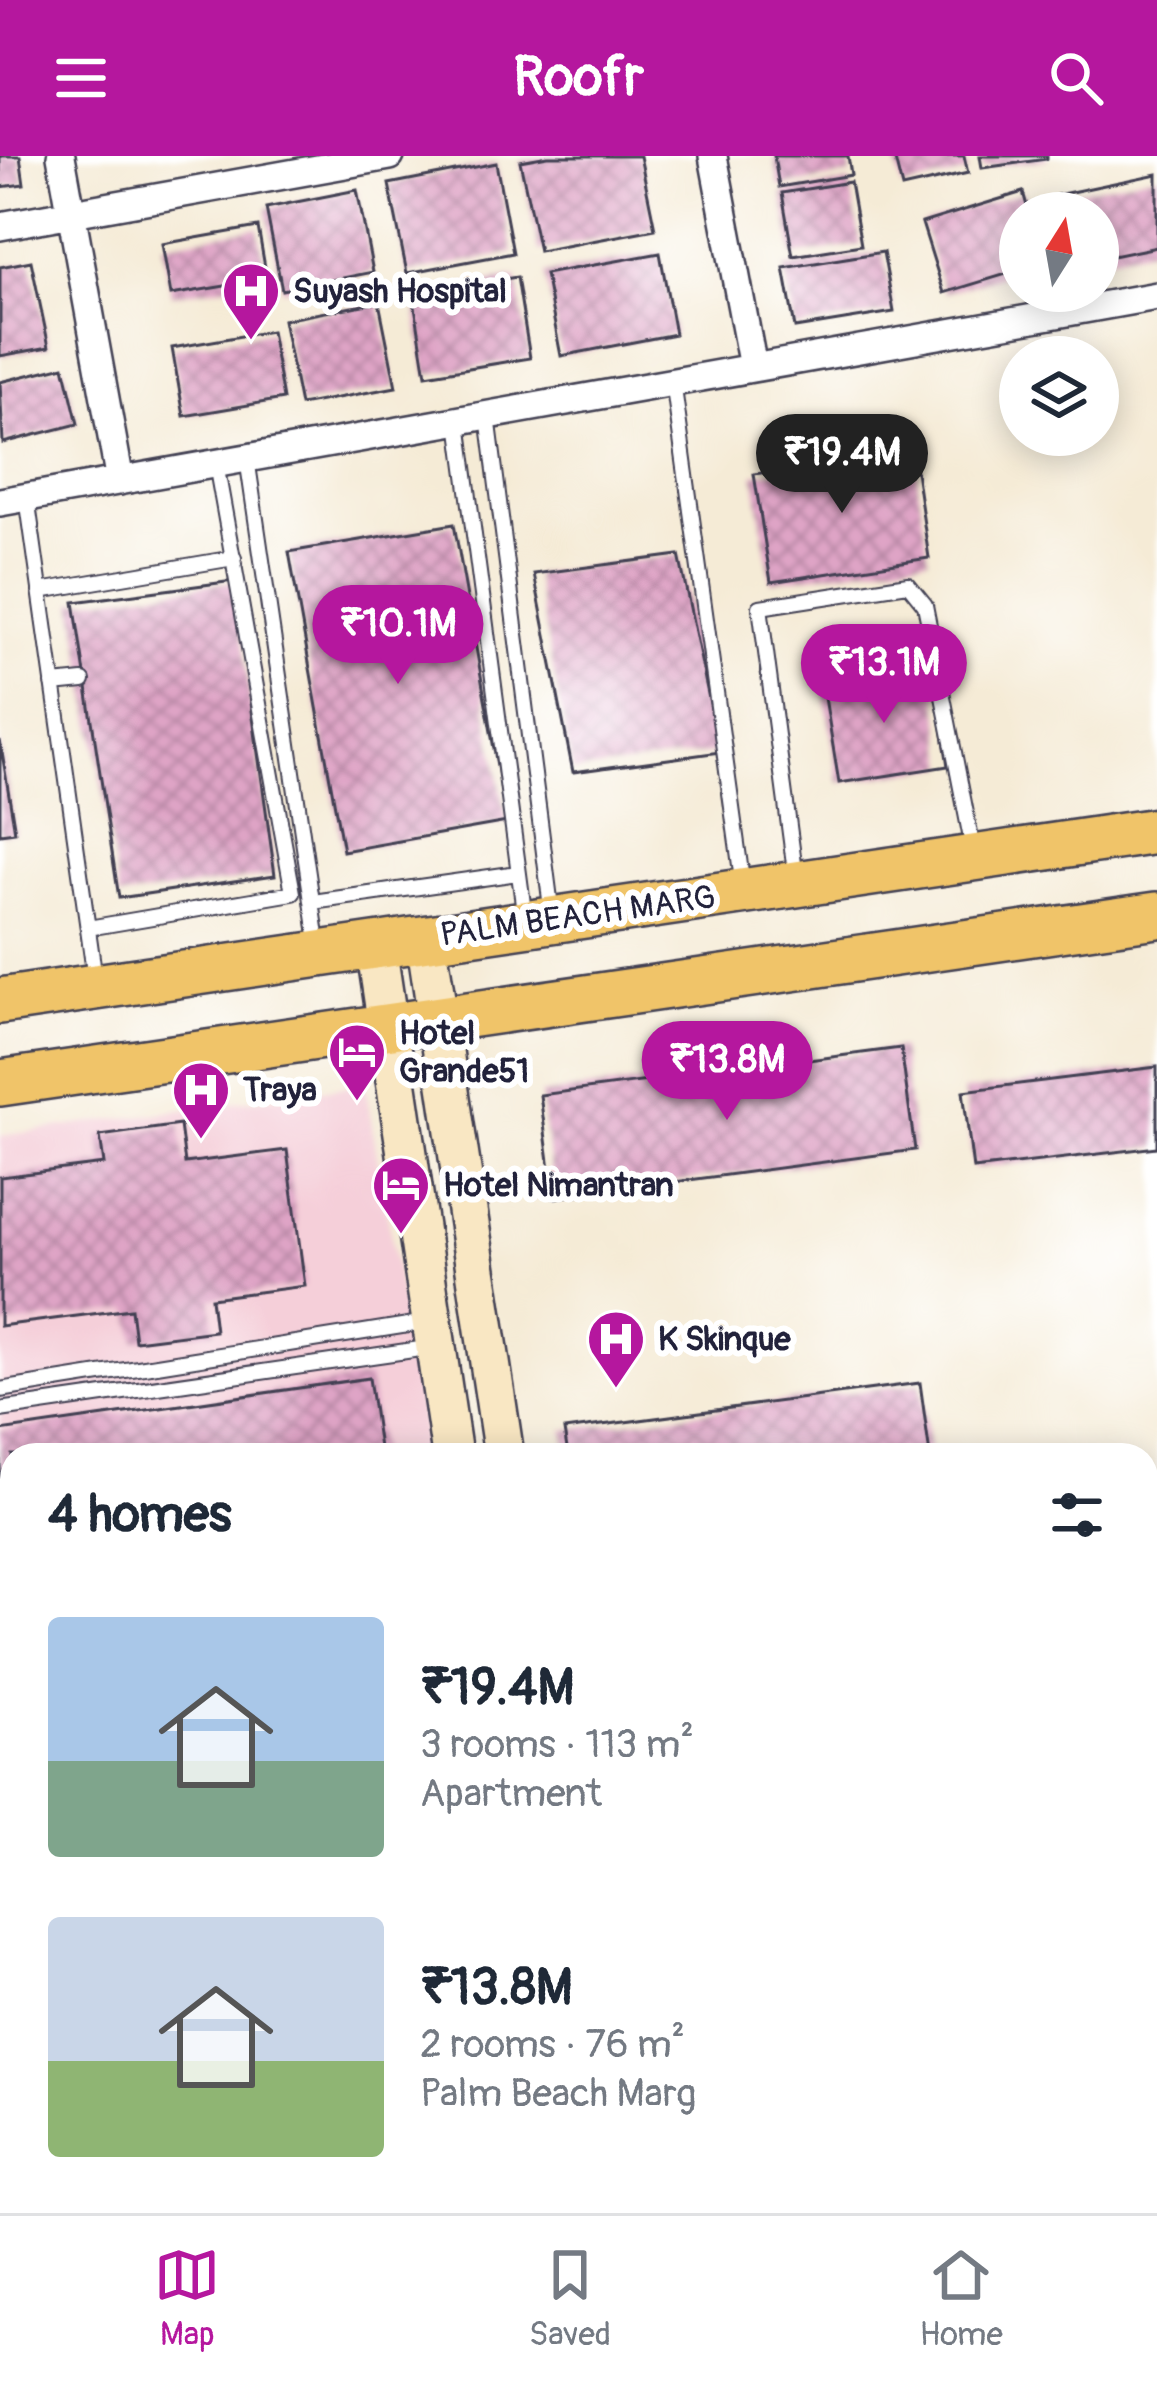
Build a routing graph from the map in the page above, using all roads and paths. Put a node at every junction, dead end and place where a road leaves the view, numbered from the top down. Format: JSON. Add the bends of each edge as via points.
{"nodes":[{"id":1,"x":62,"y":156,"type":"edge"},
{"id":2,"x":390,"y":156,"type":"edge"},
{"id":3,"x":713,"y":156,"type":"edge"},
{"id":4,"x":72,"y":213,"type":"junction"},
{"id":5,"x":0,"y":226,"type":"edge"},
{"id":6,"x":1157,"y":296,"type":"edge"},
{"id":7,"x":753,"y":367,"type":"junction"},
{"id":8,"x":673,"y":381,"type":"junction"},
{"id":9,"x":488,"y":416,"type":"junction"},
{"id":10,"x":459,"y":422,"type":"junction"},
{"id":11,"x":247,"y":458,"type":"junction"},
{"id":12,"x":216,"y":464,"type":"junction"},
{"id":13,"x":121,"y":481,"type":"junction"},
{"id":14,"x":13,"y":500,"type":"edge"},
{"id":15,"x":234,"y":558,"type":"junction"},
{"id":16,"x":40,"y":591,"type":"junction"},
{"id":17,"x":83,"y":681,"type":"dead end"},
{"id":18,"x":53,"y":684,"type":"junction"},
{"id":19,"x":1157,"y":831,"type":"edge"},
{"id":20,"x":975,"y":858,"type":"junction"},
{"id":21,"x":518,"y":873,"type":"junction"},
{"id":22,"x":796,"y":884,"type":"junction"},
{"id":23,"x":743,"y":892,"type":"junction"},
{"id":24,"x":313,"y":902,"type":"junction"},
{"id":25,"x":1157,"y":915,"type":"edge"},
{"id":26,"x":539,"y":922,"type":"junction"},
{"id":27,"x":88,"y":928,"type":"junction"},
{"id":28,"x":425,"y":939,"type":"junction"},
{"id":29,"x":376,"y":946,"type":"junction"},
{"id":30,"x":320,"y":954,"type":"junction"},
{"id":31,"x":97,"y":987,"type":"junction"},
{"id":32,"x":0,"y":1001,"type":"edge"},
{"id":33,"x":438,"y":1021,"type":"junction"},
{"id":34,"x":388,"y":1029,"type":"junction"},
{"id":35,"x":0,"y":1083,"type":"edge"},
{"id":36,"x":434,"y":1334,"type":"junction"},
{"id":37,"x":0,"y":1390,"type":"edge"},
{"id":38,"x":0,"y":1410,"type":"edge"},
{"id":39,"x":450,"y":1443,"type":"edge"},
{"id":40,"x":502,"y":1443,"type":"edge"}],
"edges":[{"from":1,"to":4,"type":"street"},
{"from":2,"to":4,"type":"street"},
{"from":3,"to":7,"type":"street"},
{"from":4,"to":5,"type":"street"},
{"from":4,"to":13,"type":"street"},
{"from":6,"to":7,"type":"street"},
{"from":7,"to":8,"type":"street"},
{"from":8,"to":9,"type":"street"},
{"from":8,"to":23,"type":"lane"},
{"from":9,"to":10,"type":"street"},
{"from":9,"to":26,"type":"lane"},
{"from":10,"to":11,"type":"street"},
{"from":10,"to":21,"type":"lane"},
{"from":11,"to":12,"type":"street"},
{"from":11,"to":24,"type":"lane"},
{"from":12,"to":13,"type":"street"},
{"from":12,"to":15,"type":"lane"},
{"from":13,"to":14,"type":"street"},
{"from":14,"to":16,"type":"lane"},
{"from":15,"to":16,"type":"lane"},
{"from":15,"to":27,"type":"lane","via":[[293,893]]},
{"from":16,"to":18,"type":"lane"},
{"from":17,"to":18,"type":"lane"},
{"from":18,"to":27,"type":"lane"},
{"from":19,"to":20,"type":"main road","name":"PALM BEACH MARG"},
{"from":20,"to":22,"type":"main road","name":"PALM BEACH MARG"},
{"from":20,"to":22,"type":"lane","via":[[925,605],[908,584],[760,608]]},
{"from":21,"to":24,"type":"lane"},
{"from":21,"to":26,"type":"lane"},
{"from":22,"to":23,"type":"main road","name":"PALM BEACH MARG"},
{"from":23,"to":26,"type":"main road","name":"PALM BEACH MARG"},
{"from":24,"to":30,"type":"lane"},
{"from":25,"to":33,"type":"main road"},
{"from":26,"to":28,"type":"main road","name":"PALM BEACH MARG"},
{"from":27,"to":31,"type":"lane"},
{"from":28,"to":29,"type":"main road","name":"PALM BEACH MARG"},
{"from":28,"to":33,"type":"street"},
{"from":29,"to":30,"type":"main road","name":"PALM BEACH MARG"},
{"from":29,"to":34,"type":"street"},
{"from":30,"to":31,"type":"main road","name":"PALM BEACH MARG"},
{"from":31,"to":32,"type":"main road","name":"PALM BEACH MARG"},
{"from":33,"to":34,"type":"main road"},
{"from":33,"to":40,"type":"street"},
{"from":34,"to":35,"type":"main road"},
{"from":34,"to":36,"type":"street"},
{"from":36,"to":37,"type":"lane"},
{"from":36,"to":38,"type":"lane"},
{"from":36,"to":39,"type":"street"}]}
